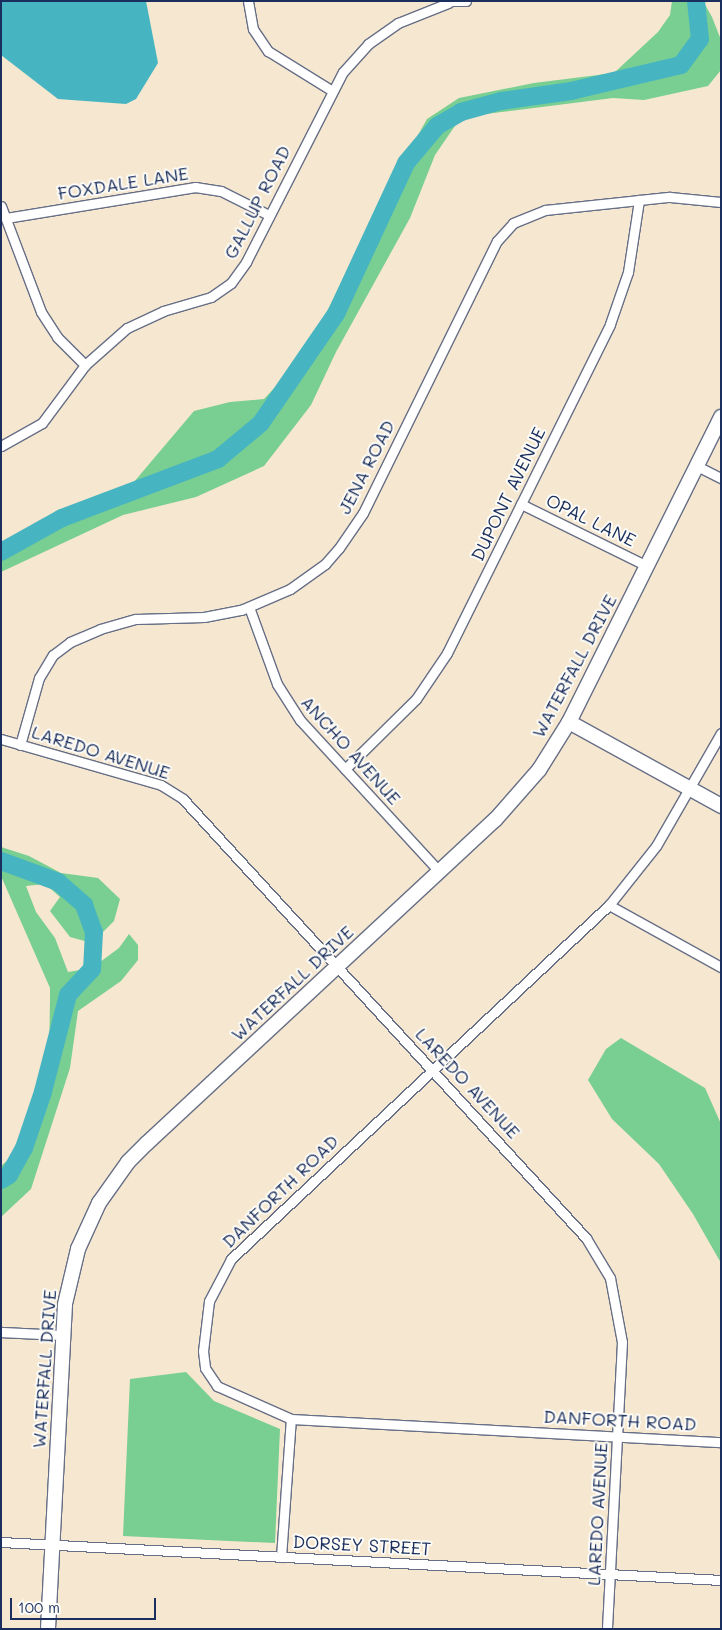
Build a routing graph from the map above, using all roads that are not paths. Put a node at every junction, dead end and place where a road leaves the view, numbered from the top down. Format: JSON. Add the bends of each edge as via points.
{"nodes":[{"id":1,"x":248,"y":1,"type":"edge"},
{"id":2,"x":466,"y":1,"type":"edge"},
{"id":3,"x":448,"y":2,"type":"edge"},
{"id":4,"x":331,"y":90,"type":"junction"},
{"id":5,"x":639,"y":200,"type":"junction"},
{"id":6,"x":721,"y":202,"type":"edge"},
{"id":7,"x":1,"y":206,"type":"edge"},
{"id":8,"x":269,"y":214,"type":"junction"},
{"id":9,"x":6,"y":218,"type":"junction"},
{"id":10,"x":85,"y":365,"type":"junction"},
{"id":11,"x":721,"y":417,"type":"edge"},
{"id":12,"x":1,"y":446,"type":"edge"},
{"id":13,"x":697,"y":466,"type":"junction"},
{"id":14,"x":721,"y":478,"type":"edge"},
{"id":15,"x":521,"y":504,"type":"junction"},
{"id":16,"x":647,"y":566,"type":"junction"},
{"id":17,"x":249,"y":607,"type":"junction"},
{"id":18,"x":569,"y":722,"type":"junction"},
{"id":19,"x":721,"y":733,"type":"edge"},
{"id":20,"x":1,"y":739,"type":"edge"},
{"id":21,"x":20,"y":745,"type":"junction"},
{"id":22,"x":344,"y":769,"type":"junction"},
{"id":23,"x":691,"y":790,"type":"junction"},
{"id":24,"x":721,"y":806,"type":"edge"},
{"id":25,"x":440,"y":872,"type":"junction"},
{"id":26,"x":609,"y":905,"type":"junction"},
{"id":27,"x":338,"y":966,"type":"junction"},
{"id":28,"x":721,"y":967,"type":"edge"},
{"id":29,"x":433,"y":1069,"type":"junction"},
{"id":30,"x":1,"y":1332,"type":"edge"},
{"id":31,"x":63,"y":1335,"type":"junction"},
{"id":32,"x":291,"y":1419,"type":"junction"},
{"id":33,"x":618,"y":1437,"type":"junction"},
{"id":34,"x":721,"y":1442,"type":"edge"},
{"id":35,"x":1,"y":1542,"type":"edge"},
{"id":36,"x":52,"y":1545,"type":"junction"},
{"id":37,"x":281,"y":1557,"type":"junction"},
{"id":38,"x":610,"y":1575,"type":"junction"},
{"id":39,"x":721,"y":1580,"type":"edge"},
{"id":40,"x":48,"y":1629,"type":"edge"},
{"id":41,"x":608,"y":1629,"type":"edge"}],
"edges":[{"from":1,"to":4,"type":"street","via":[[253,29],[268,51]]},
{"from":2,"to":3,"type":"street","name":"GALLUP ROAD"},
{"from":3,"to":4,"type":"street","name":"GALLUP ROAD","via":[[415,14],[380,34],[354,58]]},
{"from":4,"to":8,"type":"street","name":"GALLUP ROAD"},
{"from":5,"to":6,"type":"street","name":"JENA ROAD","via":[[670,197]]},
{"from":5,"to":15,"type":"street","name":"DUPONT AVENUE","via":[[628,272],[620,300]]},
{"from":5,"to":17,"type":"street","name":"JENA ROAD","via":[[545,210],[522,217],[504,232],[352,531],[334,554],[308,578]]},
{"from":7,"to":9,"type":"street"},
{"from":8,"to":9,"type":"street","name":"FOXDALE LANE","via":[[221,191],[195,188]]},
{"from":8,"to":10,"type":"street","name":"GALLUP ROAD","via":[[239,273],[223,290],[140,321],[110,341]]},
{"from":9,"to":10,"type":"street","via":[[47,325]]},
{"from":10,"to":12,"type":"street","name":"GALLUP ROAD","via":[[42,423]]},
{"from":11,"to":13,"type":"street","name":"WATERFALL DRIVE"},
{"from":13,"to":14,"type":"street"},
{"from":13,"to":16,"type":"street","name":"WATERFALL DRIVE"},
{"from":15,"to":16,"type":"street","name":"OPAL LANE"},
{"from":15,"to":22,"type":"street","name":"DUPONT AVENUE","via":[[434,676],[398,719]]},
{"from":16,"to":18,"type":"street","name":"WATERFALL DRIVE"},
{"from":17,"to":21,"type":"street","name":"JENA ROAD","via":[[204,616],[136,619],[70,642],[53,655],[42,672]]},
{"from":17,"to":22,"type":"street","name":"ANCHO AVENUE","via":[[268,664],[287,703]]},
{"from":18,"to":23,"type":"street"},
{"from":18,"to":25,"type":"street","name":"WATERFALL DRIVE","via":[[519,795]]},
{"from":19,"to":23,"type":"street","name":"DANFORTH ROAD"},
{"from":20,"to":21,"type":"street","name":"LAREDO AVENUE"},
{"from":21,"to":27,"type":"street","name":"LAREDO AVENUE","via":[[173,790]]},
{"from":22,"to":25,"type":"street","name":"ANCHO AVENUE"},
{"from":23,"to":24,"type":"street"},
{"from":23,"to":26,"type":"street","name":"DANFORTH ROAD","via":[[656,846]]},
{"from":25,"to":27,"type":"street","name":"WATERFALL DRIVE"},
{"from":26,"to":28,"type":"street"},
{"from":26,"to":29,"type":"street","name":"DANFORTH ROAD"},
{"from":27,"to":29,"type":"street","name":"LAREDO AVENUE"},
{"from":27,"to":31,"type":"street","name":"WATERFALL DRIVE","via":[[147,1142],[112,1183],[78,1249],[67,1295]]},
{"from":29,"to":32,"type":"street","name":"DANFORTH ROAD","via":[[241,1247],[214,1286],[205,1319],[203,1351],[210,1378],[225,1392]]},
{"from":29,"to":33,"type":"street","name":"LAREDO AVENUE","via":[[573,1221],[610,1278],[622,1342]]},
{"from":30,"to":31,"type":"street"},
{"from":31,"to":36,"type":"street","name":"WATERFALL DRIVE"},
{"from":32,"to":33,"type":"street","name":"DANFORTH ROAD"},
{"from":32,"to":37,"type":"street"},
{"from":33,"to":34,"type":"street","name":"DANFORTH ROAD"},
{"from":33,"to":38,"type":"street","name":"LAREDO AVENUE"},
{"from":35,"to":36,"type":"street","name":"DORSEY STREET"},
{"from":36,"to":37,"type":"street","name":"DORSEY STREET"},
{"from":36,"to":40,"type":"street","name":"WATERFALL DRIVE"},
{"from":37,"to":38,"type":"street","name":"DORSEY STREET"},
{"from":38,"to":39,"type":"street","name":"DORSEY STREET"},
{"from":38,"to":41,"type":"street","name":"LAREDO AVENUE"}]}
